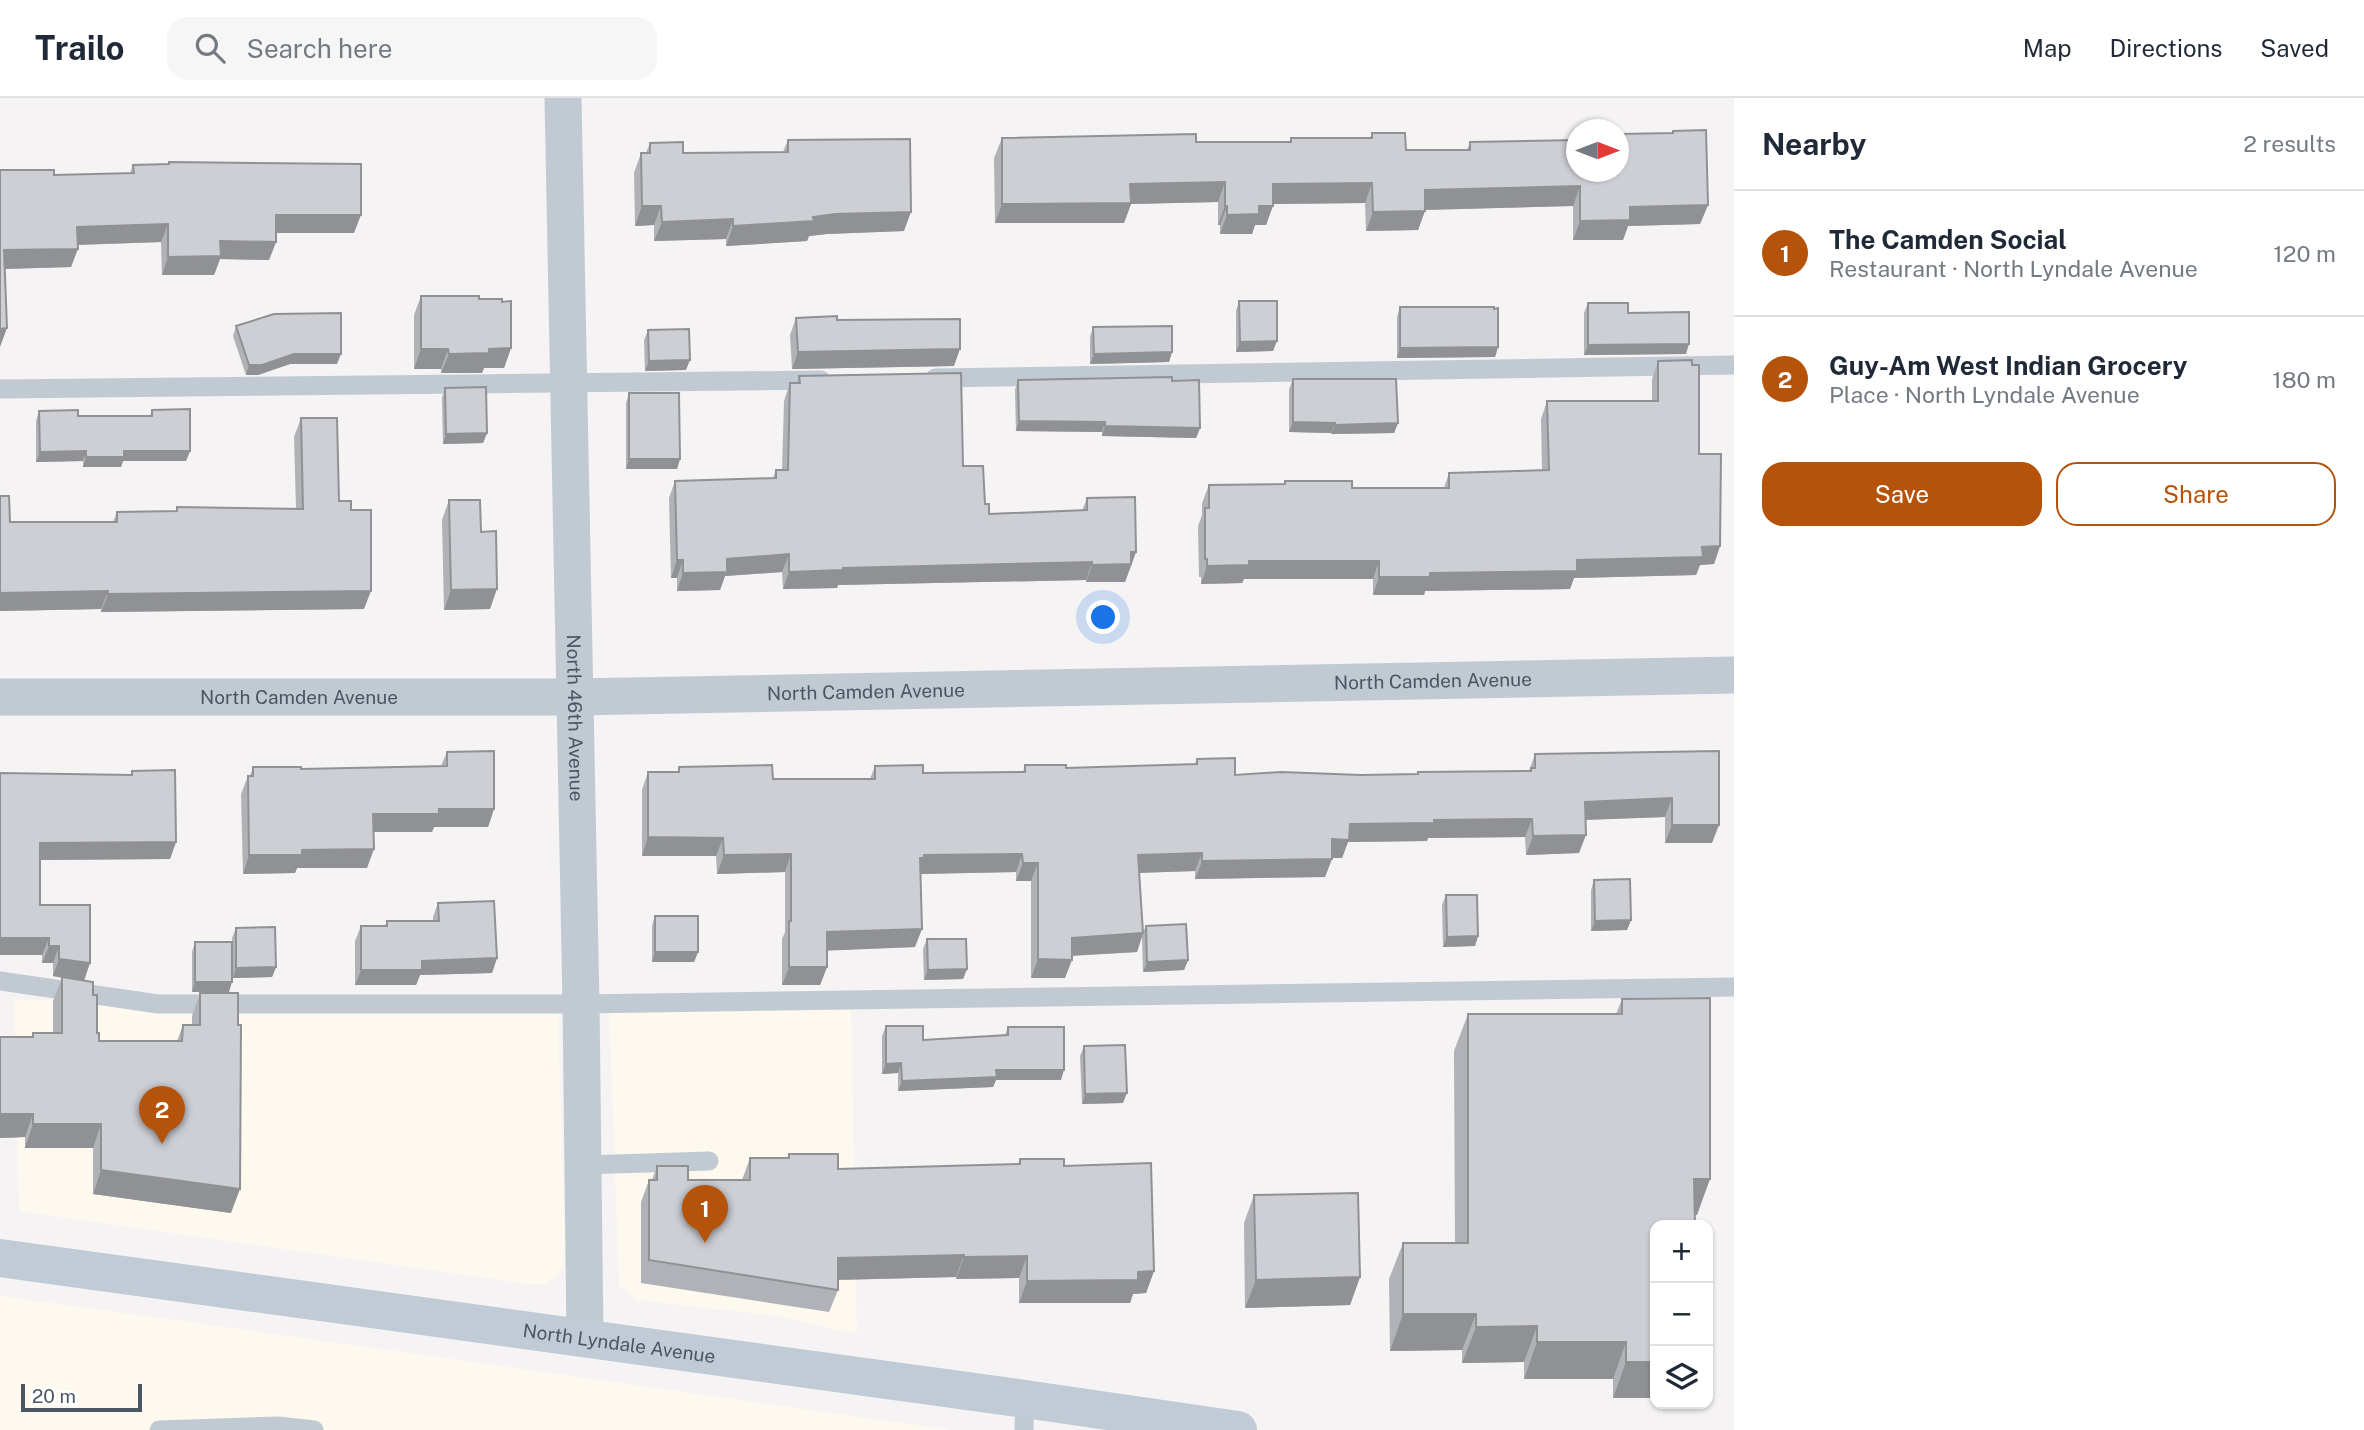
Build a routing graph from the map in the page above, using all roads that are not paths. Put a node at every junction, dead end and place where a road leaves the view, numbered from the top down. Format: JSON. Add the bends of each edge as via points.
{"nodes":[{"id":1,"x":564,"y":98,"type":"edge"},
{"id":2,"x":1734,"y":365,"type":"edge"},
{"id":3,"x":914,"y":379,"type":"edge"},
{"id":4,"x":845,"y":380,"type":"edge"},
{"id":5,"x":569,"y":384,"type":"junction"},
{"id":6,"x":0,"y":389,"type":"edge"},
{"id":7,"x":1734,"y":675,"type":"edge"},
{"id":8,"x":0,"y":697,"type":"edge"},
{"id":9,"x":574,"y":697,"type":"junction"},
{"id":10,"x":0,"y":981,"type":"edge"},
{"id":11,"x":1734,"y":987,"type":"edge"},
{"id":12,"x":581,"y":1004,"type":"junction"},
{"id":13,"x":709,"y":1161,"type":"dead end"},
{"id":14,"x":583,"y":1165,"type":"junction"},
{"id":15,"x":0,"y":1258,"type":"edge"},
{"id":16,"x":585,"y":1338,"type":"junction"},
{"id":17,"x":1025,"y":1414,"type":"edge"},
{"id":18,"x":1154,"y":1424,"type":"edge"},
{"id":19,"x":159,"y":1430,"type":"edge"},
{"id":20,"x":314,"y":1430,"type":"edge"},
{"id":21,"x":1238,"y":1430,"type":"edge"}],
"edges":[{"from":1,"to":5,"type":"street","name":"North 46th Avenue"},
{"from":2,"to":3,"type":"lane"},
{"from":4,"to":5,"type":"lane"},
{"from":5,"to":6,"type":"lane"},
{"from":5,"to":9,"type":"street","name":"North 46th Avenue"},
{"from":7,"to":9,"type":"street","name":"North Camden Avenue"},
{"from":8,"to":9,"type":"street","name":"North Camden Avenue"},
{"from":9,"to":12,"type":"street","name":"North 46th Avenue"},
{"from":10,"to":12,"type":"lane","via":[[158,1004]]},
{"from":11,"to":12,"type":"lane"},
{"from":12,"to":14,"type":"street","name":"North 46th Avenue"},
{"from":13,"to":14,"type":"lane"},
{"from":14,"to":16,"type":"street","name":"North 46th Avenue"},
{"from":15,"to":16,"type":"street","name":"North Lyndale Avenue"},
{"from":16,"to":17,"type":"street","name":"North Lyndale Avenue"},
{"from":17,"to":18,"type":"street","name":"North Lyndale Avenue"},
{"from":18,"to":21,"type":"street","name":"North Lyndale Avenue"},
{"from":19,"to":20,"type":"lane","via":[[278,1426]]}]}
